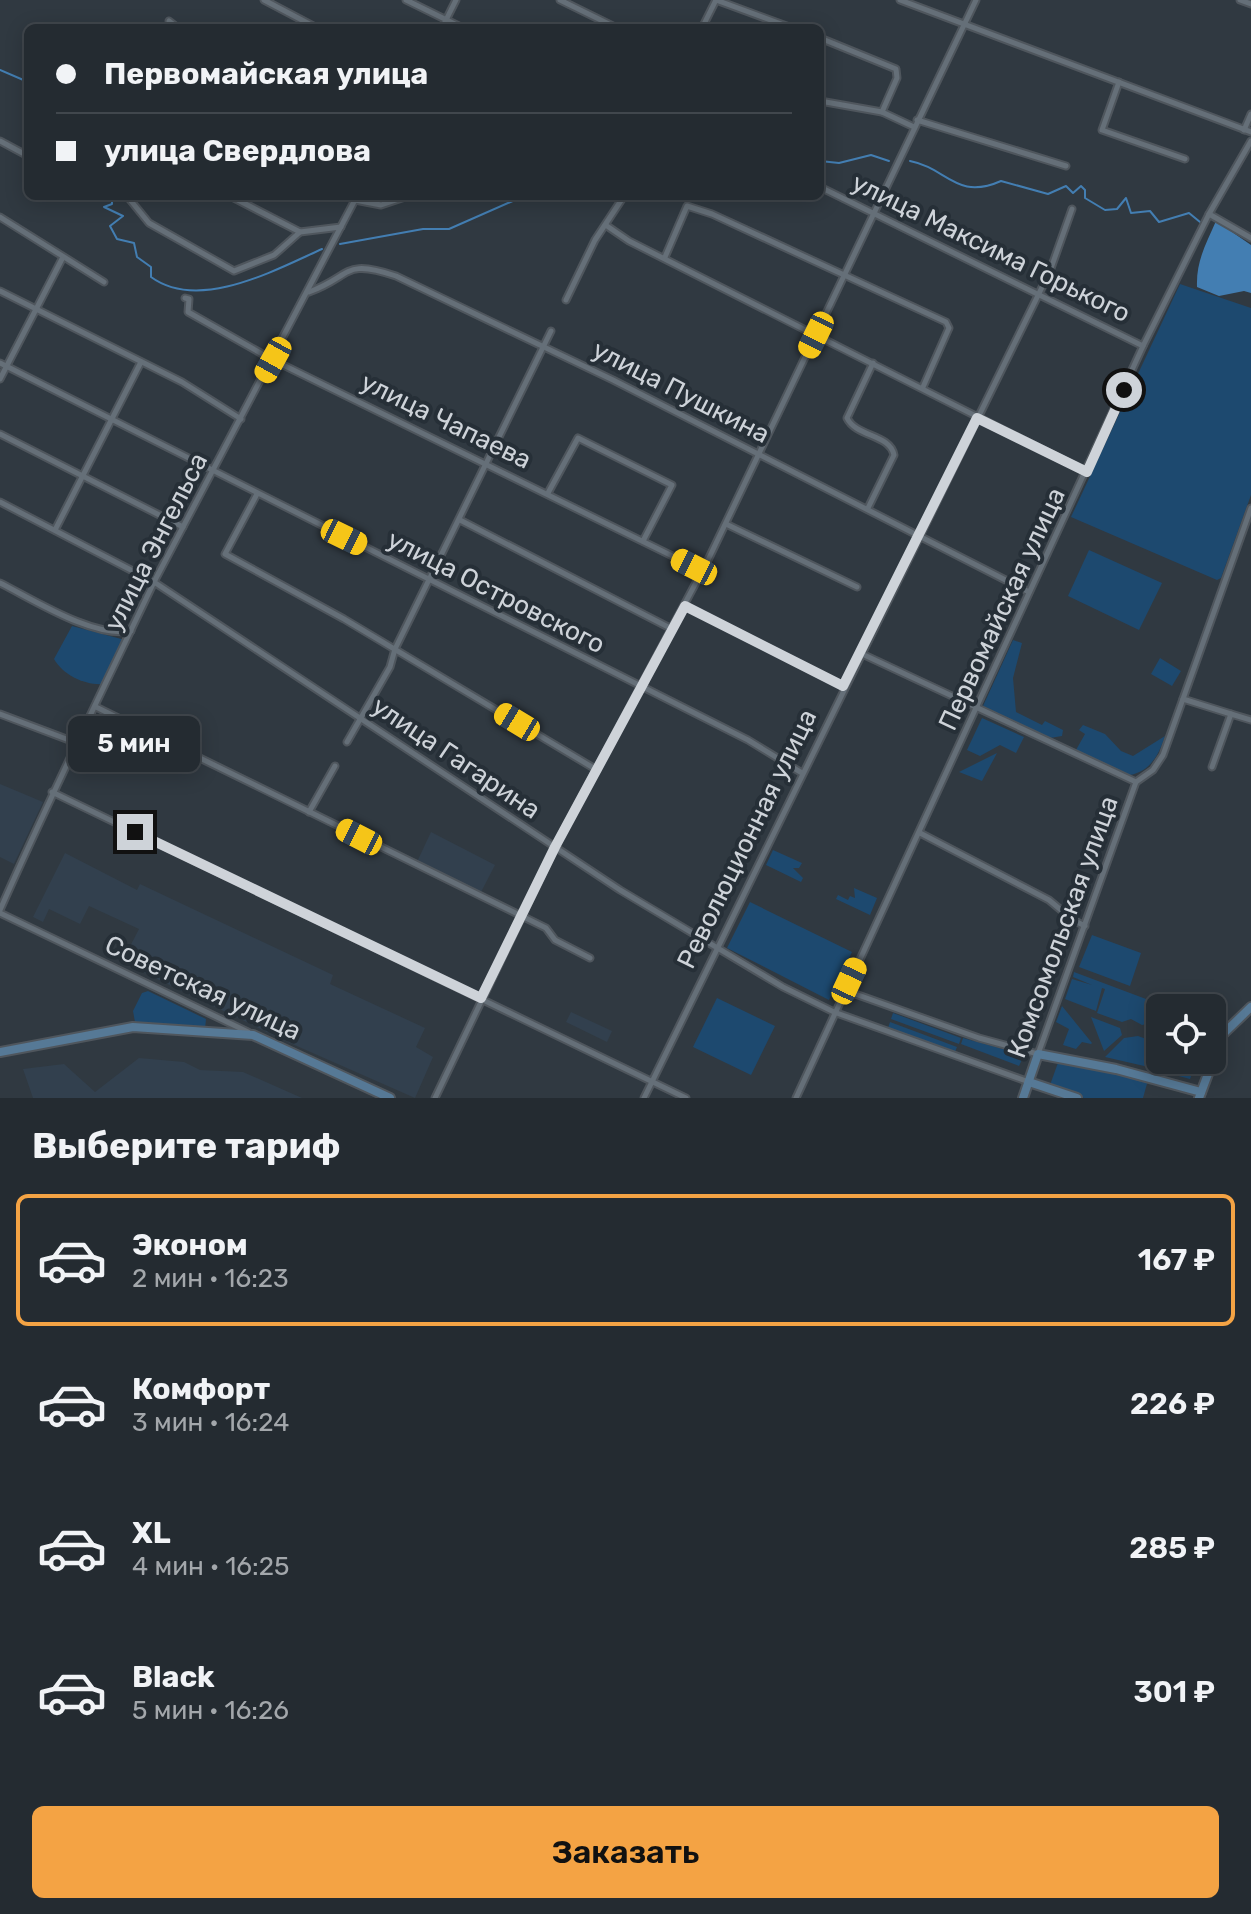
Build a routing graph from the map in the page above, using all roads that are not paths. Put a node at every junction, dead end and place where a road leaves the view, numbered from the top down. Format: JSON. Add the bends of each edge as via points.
{"nodes":[{"id":1,"x":264,"y":0,"type":"edge"},
{"id":2,"x":406,"y":0,"type":"edge"},
{"id":3,"x":456,"y":0,"type":"edge"},
{"id":4,"x":560,"y":0,"type":"edge"},
{"id":5,"x":716,"y":0,"type":"edge"},
{"id":6,"x":900,"y":0,"type":"edge"},
{"id":7,"x":976,"y":0,"type":"edge"},
{"id":8,"x":1240,"y":0,"type":"edge"},
{"id":9,"x":1251,"y":4,"type":"edge"},
{"id":10,"x":446,"y":20,"type":"junction"},
{"id":11,"x":169,"y":21,"type":"dead end"},
{"id":12,"x":173,"y":24,"type":"edge"},
{"id":13,"x":309,"y":24,"type":"edge"},
{"id":14,"x":444,"y":24,"type":"edge"},
{"id":15,"x":454,"y":24,"type":"edge"},
{"id":16,"x":609,"y":24,"type":"edge"},
{"id":17,"x":704,"y":24,"type":"edge"},
{"id":18,"x":781,"y":24,"type":"edge"},
{"id":19,"x":965,"y":24,"type":"junction"},
{"id":20,"x":824,"y":40,"type":"edge"},
{"id":21,"x":1119,"y":82,"type":"junction"},
{"id":22,"x":824,"y":102,"type":"edge"},
{"id":23,"x":882,"y":112,"type":"junction"},
{"id":24,"x":1251,"y":114,"type":"edge"},
{"id":25,"x":916,"y":124,"type":"junction"},
{"id":26,"x":1248,"y":131,"type":"edge"},
{"id":27,"x":0,"y":141,"type":"edge"},
{"id":28,"x":1251,"y":141,"type":"edge"},
{"id":29,"x":24,"y":154,"type":"edge"},
{"id":30,"x":1185,"y":159,"type":"dead end"},
{"id":31,"x":1066,"y":166,"type":"dead end"},
{"id":32,"x":824,"y":189,"type":"edge"},
{"id":33,"x":130,"y":200,"type":"edge"},
{"id":34,"x":238,"y":200,"type":"edge"},
{"id":35,"x":355,"y":200,"type":"edge"},
{"id":36,"x":363,"y":200,"type":"edge"},
{"id":37,"x":396,"y":200,"type":"edge"},
{"id":38,"x":620,"y":200,"type":"edge"},
{"id":39,"x":1072,"y":209,"type":"dead end"},
{"id":40,"x":875,"y":212,"type":"junction"},
{"id":41,"x":1209,"y":214,"type":"junction"},
{"id":42,"x":0,"y":217,"type":"edge"},
{"id":43,"x":607,"y":226,"type":"junction"},
{"id":44,"x":341,"y":227,"type":"junction"},
{"id":45,"x":300,"y":232,"type":"junction"},
{"id":46,"x":1251,"y":238,"type":"edge"},
{"id":47,"x":665,"y":257,"type":"junction"},
{"id":48,"x":62,"y":259,"type":"junction"},
{"id":49,"x":845,"y":275,"type":"junction"},
{"id":50,"x":104,"y":282,"type":"dead end"},
{"id":51,"x":0,"y":291,"type":"edge"},
{"id":52,"x":309,"y":292,"type":"junction"},
{"id":53,"x":1037,"y":294,"type":"junction"},
{"id":54,"x":185,"y":298,"type":"dead end"},
{"id":55,"x":566,"y":300,"type":"dead end"},
{"id":56,"x":37,"y":309,"type":"junction"},
{"id":57,"x":551,"y":331,"type":"dead end"},
{"id":58,"x":816,"y":335,"type":"junction"},
{"id":59,"x":544,"y":346,"type":"junction"},
{"id":60,"x":1143,"y":346,"type":"junction"},
{"id":61,"x":273,"y":360,"type":"junction"},
{"id":62,"x":141,"y":362,"type":"junction"},
{"id":63,"x":873,"y":363,"type":"junction"},
{"id":64,"x":3,"y":365,"type":"edge"},
{"id":65,"x":0,"y":379,"type":"edge"},
{"id":66,"x":923,"y":387,"type":"junction"},
{"id":67,"x":977,"y":418,"type":"junction"},
{"id":68,"x":112,"y":419,"type":"junction"},
{"id":69,"x":241,"y":419,"type":"junction"},
{"id":70,"x":0,"y":434,"type":"edge"},
{"id":71,"x":759,"y":453,"type":"junction"},
{"id":72,"x":486,"y":464,"type":"junction"},
{"id":73,"x":214,"y":469,"type":"junction"},
{"id":74,"x":1087,"y":472,"type":"junction"},
{"id":75,"x":82,"y":475,"type":"junction"},
{"id":76,"x":548,"y":493,"type":"junction"},
{"id":77,"x":257,"y":494,"type":"junction"},
{"id":78,"x":0,"y":502,"type":"edge"},
{"id":79,"x":868,"y":508,"type":"junction"},
{"id":80,"x":1251,"y":508,"type":"edge"},
{"id":81,"x":460,"y":520,"type":"junction"},
{"id":82,"x":726,"y":524,"type":"junction"},
{"id":83,"x":183,"y":527,"type":"junction"},
{"id":84,"x":55,"y":530,"type":"junction"},
{"id":85,"x":921,"y":535,"type":"junction"},
{"id":86,"x":643,"y":541,"type":"junction"},
{"id":87,"x":703,"y":571,"type":"junction"},
{"id":88,"x":431,"y":579,"type":"junction"},
{"id":89,"x":154,"y":582,"type":"junction"},
{"id":90,"x":0,"y":583,"type":"edge"},
{"id":91,"x":857,"y":587,"type":"dead end"},
{"id":92,"x":1030,"y":592,"type":"junction"},
{"id":93,"x":685,"y":606,"type":"junction"},
{"id":94,"x":672,"y":629,"type":"junction"},
{"id":95,"x":131,"y":631,"type":"junction"},
{"id":96,"x":395,"y":649,"type":"junction"},
{"id":97,"x":860,"y":653,"type":"junction"},
{"id":98,"x":843,"y":686,"type":"junction"},
{"id":99,"x":641,"y":688,"type":"junction"},
{"id":100,"x":1183,"y":699,"type":"junction"},
{"id":101,"x":96,"y":707,"type":"junction"},
{"id":102,"x":978,"y":707,"type":"junction"},
{"id":103,"x":0,"y":714,"type":"edge"},
{"id":104,"x":1231,"y":714,"type":"junction"},
{"id":105,"x":362,"y":720,"type":"junction"},
{"id":106,"x":1251,"y":720,"type":"edge"},
{"id":107,"x":347,"y":742,"type":"dead end"},
{"id":108,"x":77,"y":743,"type":"junction"},
{"id":109,"x":335,"y":766,"type":"dead end"},
{"id":110,"x":1212,"y":767,"type":"dead end"},
{"id":111,"x":597,"y":770,"type":"junction"},
{"id":112,"x":802,"y":773,"type":"junction"},
{"id":113,"x":1136,"y":782,"type":"junction"},
{"id":114,"x":52,"y":792,"type":"junction"},
{"id":115,"x":309,"y":812,"type":"junction"},
{"id":116,"x":920,"y":833,"type":"junction"},
{"id":117,"x":555,"y":847,"type":"junction"},
{"id":118,"x":0,"y":911,"type":"edge"},
{"id":119,"x":520,"y":916,"type":"junction"},
{"id":120,"x":1085,"y":926,"type":"junction"},
{"id":121,"x":716,"y":949,"type":"junction"},
{"id":122,"x":590,"y":958,"type":"dead end"},
{"id":123,"x":844,"y":990,"type":"junction"},
{"id":124,"x":481,"y":998,"type":"junction"},
{"id":125,"x":1251,"y":1007,"type":"edge"},
{"id":126,"x":834,"y":1012,"type":"junction"},
{"id":127,"x":253,"y":1035,"type":"junction"},
{"id":128,"x":0,"y":1052,"type":"edge"},
{"id":129,"x":1038,"y":1054,"type":"junction"},
{"id":130,"x":652,"y":1081,"type":"junction"},
{"id":131,"x":1029,"y":1082,"type":"junction"},
{"id":132,"x":1200,"y":1095,"type":"edge"},
{"id":133,"x":390,"y":1098,"type":"edge"},
{"id":134,"x":435,"y":1098,"type":"edge"},
{"id":135,"x":644,"y":1098,"type":"edge"},
{"id":136,"x":686,"y":1098,"type":"edge"},
{"id":137,"x":796,"y":1098,"type":"edge"},
{"id":138,"x":1023,"y":1098,"type":"edge"},
{"id":139,"x":1077,"y":1098,"type":"edge"}],
"edges":[{"from":1,"to":13,"type":"street"},
{"from":2,"to":10,"type":"street"},
{"from":3,"to":10,"type":"street"},
{"from":4,"to":16,"type":"street"},
{"from":5,"to":17,"type":"street"},
{"from":5,"to":18,"type":"street"},
{"from":6,"to":19,"type":"street"},
{"from":7,"to":19,"type":"street"},
{"from":8,"to":9,"type":"street"},
{"from":10,"to":14,"type":"street"},
{"from":10,"to":15,"type":"street"},
{"from":11,"to":12,"type":"street"},
{"from":19,"to":21,"type":"street"},
{"from":19,"to":25,"type":"street"},
{"from":20,"to":23,"type":"street","via":[[898,73]]},
{"from":21,"to":26,"type":"street"},
{"from":21,"to":30,"type":"street","via":[[1102,130]]},
{"from":22,"to":23,"type":"street"},
{"from":23,"to":25,"type":"street"},
{"from":24,"to":26,"type":"street"},
{"from":25,"to":31,"type":"street"},
{"from":25,"to":40,"type":"street"},
{"from":27,"to":29,"type":"street"},
{"from":28,"to":41,"type":"street","name":"Первомайская улица"},
{"from":32,"to":40,"type":"street","name":"улица Максима Горького"},
{"from":33,"to":45,"type":"street","via":[[149,223],[234,271],[274,255]]},
{"from":34,"to":45,"type":"street"},
{"from":35,"to":44,"type":"street","name":"улица Энгельса"},
{"from":36,"to":37,"type":"street","via":[[381,205]]},
{"from":38,"to":43,"type":"street"},
{"from":39,"to":53,"type":"street","name":"Революционная улица"},
{"from":40,"to":49,"type":"street"},
{"from":40,"to":53,"type":"street","name":"улица Максима Горького"},
{"from":41,"to":46,"type":"street"},
{"from":41,"to":60,"type":"street","name":"Первомайская улица"},
{"from":42,"to":48,"type":"street"},
{"from":43,"to":47,"type":"street"},
{"from":43,"to":55,"type":"street"},
{"from":44,"to":45,"type":"street"},
{"from":44,"to":52,"type":"street","name":"улица Энгельса"},
{"from":47,"to":49,"type":"street","via":[[687,206]]},
{"from":47,"to":58,"type":"street"},
{"from":48,"to":50,"type":"street"},
{"from":48,"to":56,"type":"street"},
{"from":49,"to":58,"type":"street"},
{"from":49,"to":66,"type":"street","via":[[949,325]]},
{"from":51,"to":56,"type":"street"},
{"from":52,"to":59,"type":"street","name":"улица Пушкина","via":[[342,271],[368,267]]},
{"from":52,"to":61,"type":"street","name":"улица Энгельса"},
{"from":53,"to":60,"type":"street","name":"улица Максима Горького"},
{"from":53,"to":67,"type":"street","name":"Революционная улица"},
{"from":54,"to":61,"type":"street","name":"улица Чапаева","via":[[188,312]]},
{"from":56,"to":62,"type":"street"},
{"from":56,"to":64,"type":"street"},
{"from":57,"to":59,"type":"street"},
{"from":58,"to":63,"type":"street"},
{"from":58,"to":71,"type":"street"},
{"from":59,"to":71,"type":"street","name":"улица Пушкина"},
{"from":59,"to":72,"type":"street"},
{"from":60,"to":74,"type":"street","name":"Первомайская улица"},
{"from":61,"to":69,"type":"street","name":"улица Энгельса"},
{"from":61,"to":72,"type":"street","name":"улица Чапаева"},
{"from":62,"to":68,"type":"street"},
{"from":62,"to":69,"type":"street"},
{"from":63,"to":66,"type":"street"},
{"from":63,"to":79,"type":"street","via":[[847,418],[889,445],[894,455]]},
{"from":64,"to":65,"type":"street"},
{"from":64,"to":68,"type":"street","name":"улица Островского"},
{"from":66,"to":67,"type":"street"},
{"from":67,"to":74,"type":"street"},
{"from":67,"to":85,"type":"street","name":"Революционная улица"},
{"from":68,"to":73,"type":"street","name":"улица Островского"},
{"from":68,"to":75,"type":"street"},
{"from":69,"to":73,"type":"street","name":"улица Энгельса"},
{"from":70,"to":75,"type":"street"},
{"from":71,"to":79,"type":"street","name":"улица Пушкина"},
{"from":71,"to":82,"type":"street"},
{"from":72,"to":76,"type":"street","name":"улица Чапаева"},
{"from":72,"to":81,"type":"street"},
{"from":73,"to":77,"type":"street","name":"улица Островского"},
{"from":73,"to":83,"type":"street","name":"улица Энгельса"},
{"from":74,"to":92,"type":"street","name":"Первомайская улица"},
{"from":75,"to":83,"type":"street"},
{"from":75,"to":84,"type":"street"},
{"from":76,"to":86,"type":"street","name":"улица Чапаева"},
{"from":76,"to":86,"type":"street","via":[[578,438],[672,485]]},
{"from":77,"to":88,"type":"street","name":"улица Островского"},
{"from":77,"to":96,"type":"street","via":[[225,554]]},
{"from":78,"to":84,"type":"street","name":"улица Гагарина"},
{"from":79,"to":85,"type":"street","name":"улица Пушкина"},
{"from":80,"to":100,"type":"street","name":"Комсомольская улица"},
{"from":81,"to":88,"type":"street"},
{"from":81,"to":94,"type":"street"},
{"from":82,"to":87,"type":"street"},
{"from":82,"to":91,"type":"street"},
{"from":83,"to":89,"type":"street","name":"улица Энгельса"},
{"from":84,"to":89,"type":"street","name":"улица Гагарина"},
{"from":85,"to":92,"type":"street","name":"улица Пушкина"},
{"from":85,"to":97,"type":"street","name":"Революционная улица"},
{"from":86,"to":87,"type":"street","name":"улица Чапаева"},
{"from":87,"to":93,"type":"street"},
{"from":88,"to":96,"type":"street"},
{"from":88,"to":99,"type":"street","name":"улица Островского"},
{"from":89,"to":95,"type":"street","name":"улица Энгельса"},
{"from":89,"to":105,"type":"street","name":"улица Гагарина"},
{"from":90,"to":95,"type":"street","via":[[90,625]]},
{"from":92,"to":102,"type":"street","name":"Первомайская улица"},
{"from":93,"to":94,"type":"street"},
{"from":93,"to":98,"type":"street"},
{"from":94,"to":99,"type":"street"},
{"from":95,"to":101,"type":"street","name":"улица Энгельса"},
{"from":96,"to":105,"type":"street"},
{"from":96,"to":111,"type":"street"},
{"from":97,"to":98,"type":"street","name":"Революционная улица"},
{"from":97,"to":102,"type":"street"},
{"from":98,"to":112,"type":"street","name":"Революционная улица"},
{"from":99,"to":111,"type":"street"},
{"from":99,"to":112,"type":"street","name":"улица Островского"},
{"from":100,"to":104,"type":"street"},
{"from":100,"to":113,"type":"street","name":"Комсомольская улица","via":[[1160,762]]},
{"from":101,"to":108,"type":"street","name":"улица Энгельса"},
{"from":101,"to":115,"type":"street"},
{"from":102,"to":113,"type":"street"},
{"from":102,"to":116,"type":"street","name":"Первомайская улица"},
{"from":103,"to":108,"type":"street"},
{"from":104,"to":106,"type":"street"},
{"from":104,"to":110,"type":"street"},
{"from":105,"to":107,"type":"street"},
{"from":105,"to":117,"type":"street","name":"улица Гагарина"},
{"from":108,"to":114,"type":"street","name":"улица Энгельса"},
{"from":109,"to":115,"type":"street"},
{"from":111,"to":117,"type":"street"},
{"from":112,"to":121,"type":"street","name":"Революционная улица"},
{"from":113,"to":120,"type":"street","name":"Комсомольская улица"},
{"from":114,"to":118,"type":"street","name":"улица Энгельса"},
{"from":114,"to":124,"type":"street"},
{"from":115,"to":119,"type":"street"},
{"from":116,"to":120,"type":"street","via":[[1049,900]]},
{"from":116,"to":123,"type":"street","name":"Первомайская улица"},
{"from":117,"to":119,"type":"street"},
{"from":117,"to":121,"type":"street","name":"улица Гагарина"},
{"from":118,"to":127,"type":"street","name":"Советская улица"},
{"from":119,"to":122,"type":"street"},
{"from":119,"to":124,"type":"street"},
{"from":120,"to":129,"type":"street","name":"Комсомольская улица"},
{"from":121,"to":126,"type":"street","name":"улица Гагарина"},
{"from":121,"to":130,"type":"street","name":"Революционная улица"},
{"from":123,"to":126,"type":"street","name":"Первомайская улица"},
{"from":123,"to":129,"type":"street"},
{"from":124,"to":130,"type":"street"},
{"from":124,"to":134,"type":"street"},
{"from":125,"to":132,"type":"street","via":[[1223,1034]]},
{"from":126,"to":131,"type":"street","name":"улица Гагарина"},
{"from":126,"to":137,"type":"street","name":"Первомайская улица"},
{"from":127,"to":128,"type":"street","via":[[133,1027]]},
{"from":127,"to":133,"type":"street","name":"Советская улица"},
{"from":129,"to":131,"type":"street","name":"Комсомольская улица"},
{"from":129,"to":132,"type":"street","via":[[1116,1069]]},
{"from":130,"to":135,"type":"street","name":"Революционная улица"},
{"from":130,"to":136,"type":"street"},
{"from":131,"to":138,"type":"street","name":"Комсомольская улица"},
{"from":131,"to":139,"type":"street","name":"улица Гагарина"}]}
